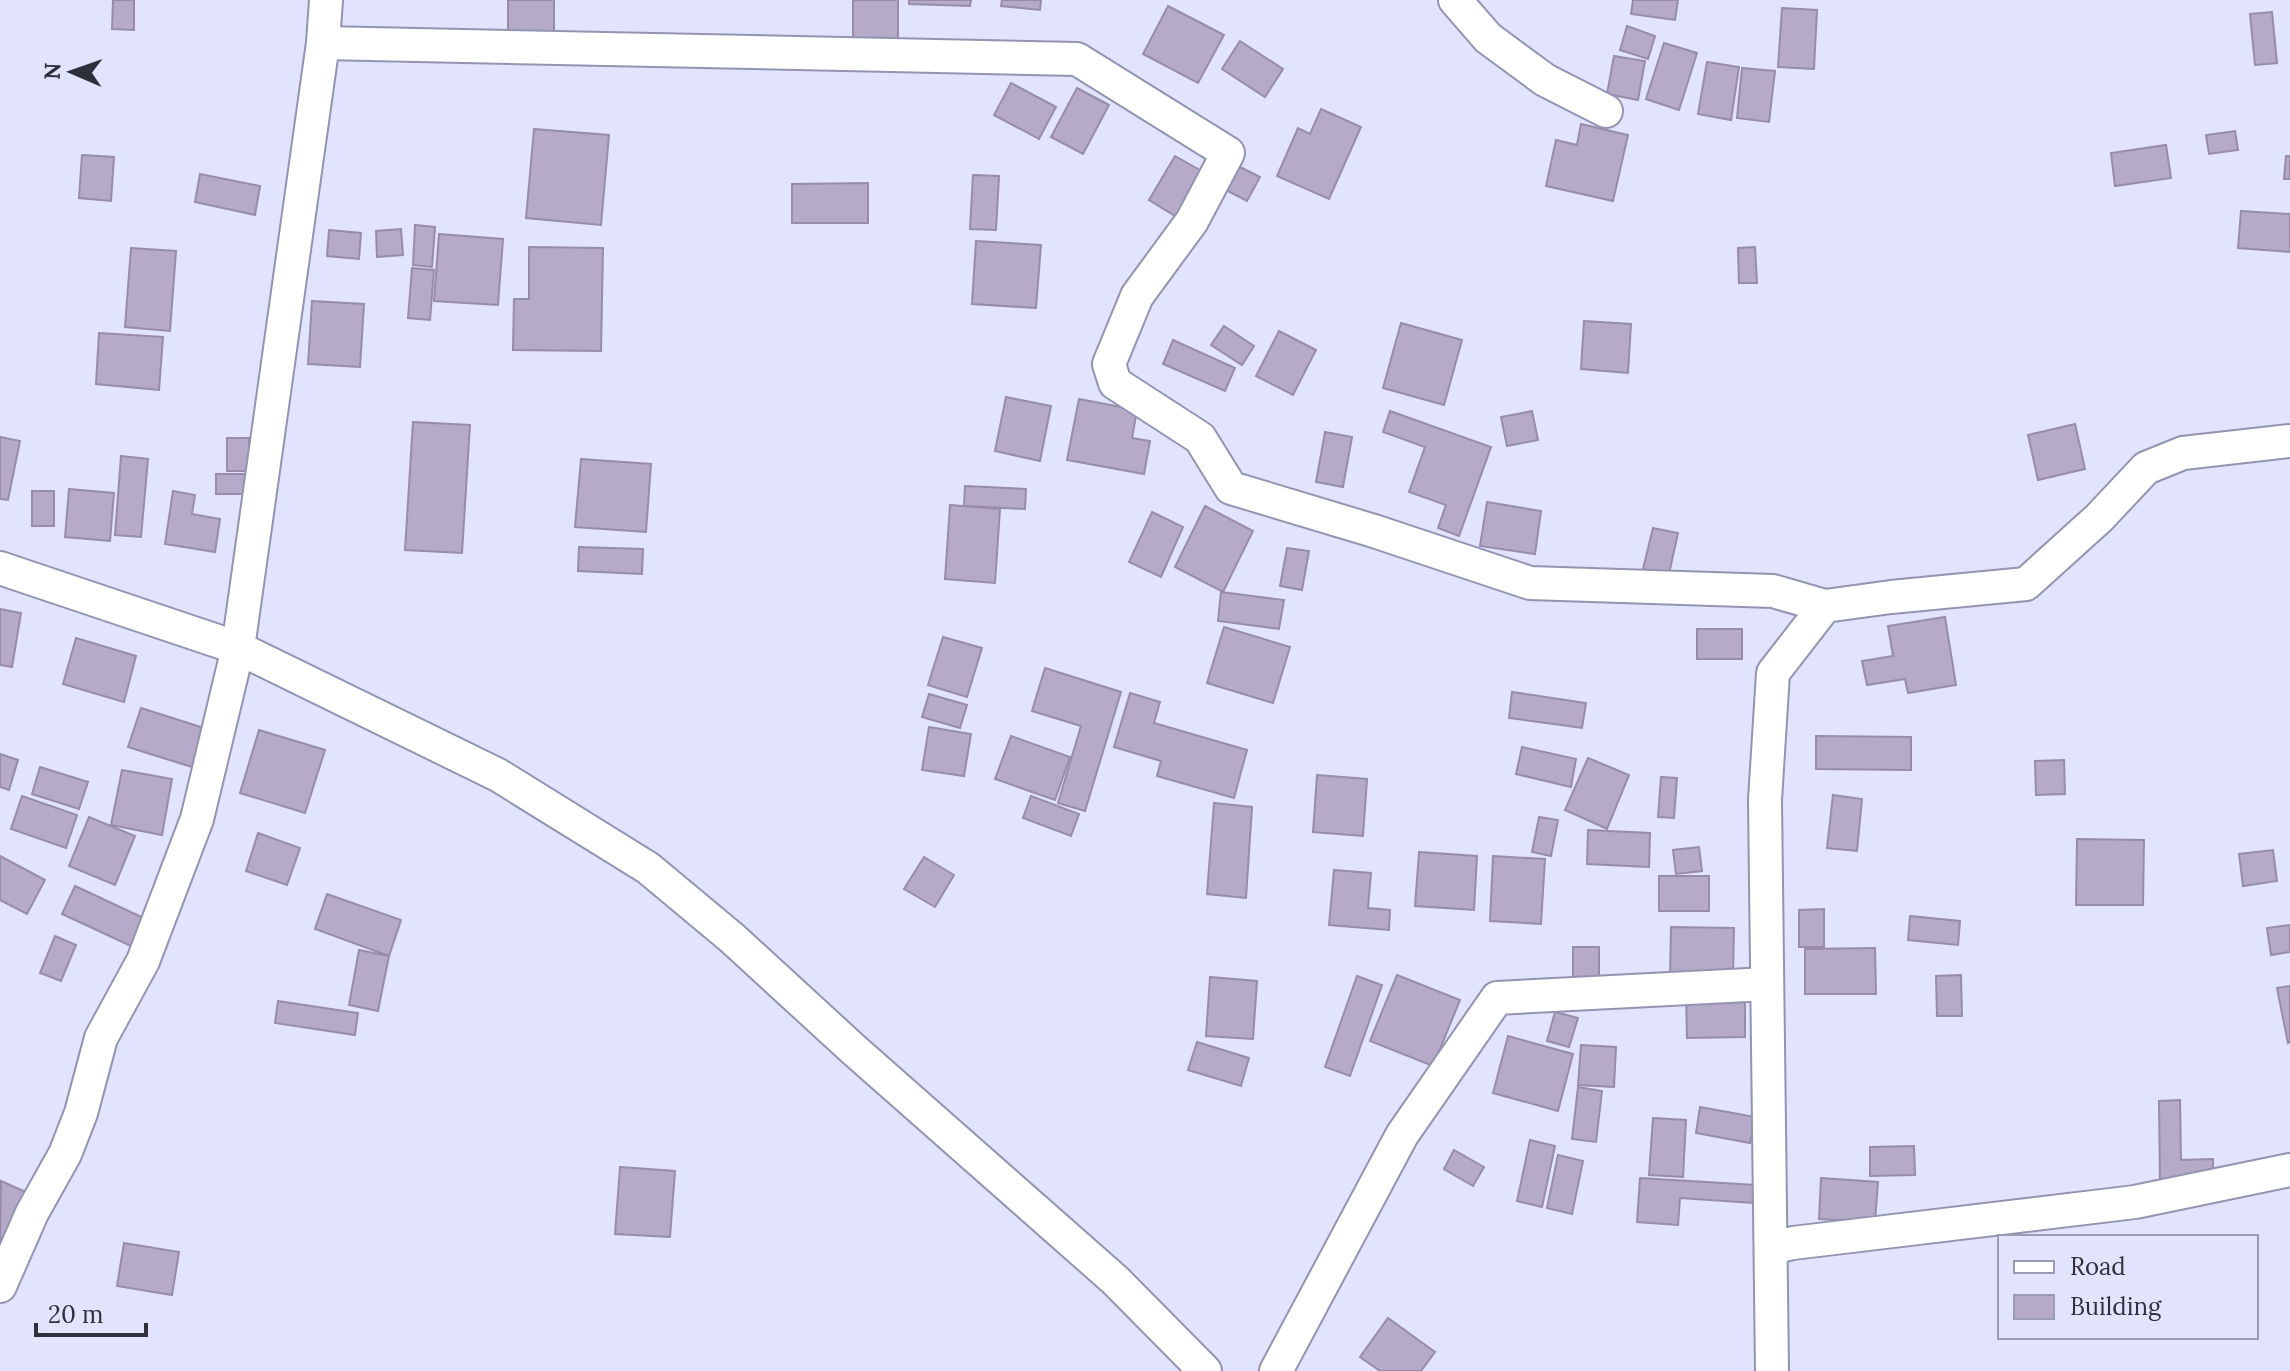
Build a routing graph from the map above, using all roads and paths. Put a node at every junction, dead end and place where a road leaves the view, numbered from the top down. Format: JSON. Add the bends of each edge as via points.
{"nodes":[{"id":1,"x":326,"y":0,"type":"edge"},
{"id":2,"x":1455,"y":0,"type":"edge"},
{"id":3,"x":323,"y":43,"type":"junction"},
{"id":4,"x":1606,"y":111,"type":"dead end"},
{"id":5,"x":2290,"y":441,"type":"edge"},
{"id":6,"x":0,"y":568,"type":"edge"},
{"id":7,"x":1825,"y":606,"type":"junction"},
{"id":8,"x":238,"y":648,"type":"junction"},
{"id":9,"x":1767,"y":984,"type":"junction"},
{"id":10,"x":2290,"y":1170,"type":"edge"},
{"id":11,"x":1771,"y":1248,"type":"junction"},
{"id":12,"x":0,"y":1286,"type":"edge"},
{"id":13,"x":1205,"y":1371,"type":"edge"},
{"id":14,"x":1276,"y":1371,"type":"edge"},
{"id":15,"x":1772,"y":1371,"type":"edge"}],
"edges":[{"from":1,"to":3,"type":"street"},
{"from":2,"to":4,"type":"street","via":[[1488,38],[1545,80]]},
{"from":3,"to":7,"type":"street","via":[[1077,59],[1228,153],[1192,221],[1137,296],[1109,364],[1115,383],[1200,438],[1231,488],[1530,583],[1773,591]]},
{"from":3,"to":8,"type":"street"},
{"from":5,"to":7,"type":"street","via":[[2183,453],[2146,468],[2026,584]]},
{"from":6,"to":8,"type":"street"},
{"from":7,"to":9,"type":"street","via":[[1773,673],[1765,800]]},
{"from":8,"to":12,"type":"street","via":[[197,819],[143,961],[101,1038],[65,1154]]},
{"from":8,"to":13,"type":"street","via":[[498,775],[648,868],[1115,1280]]},
{"from":9,"to":11,"type":"street"},
{"from":9,"to":14,"type":"street","via":[[1497,998],[1402,1135]]},
{"from":10,"to":11,"type":"street","via":[[2135,1202]]},
{"from":11,"to":15,"type":"street"}]}
